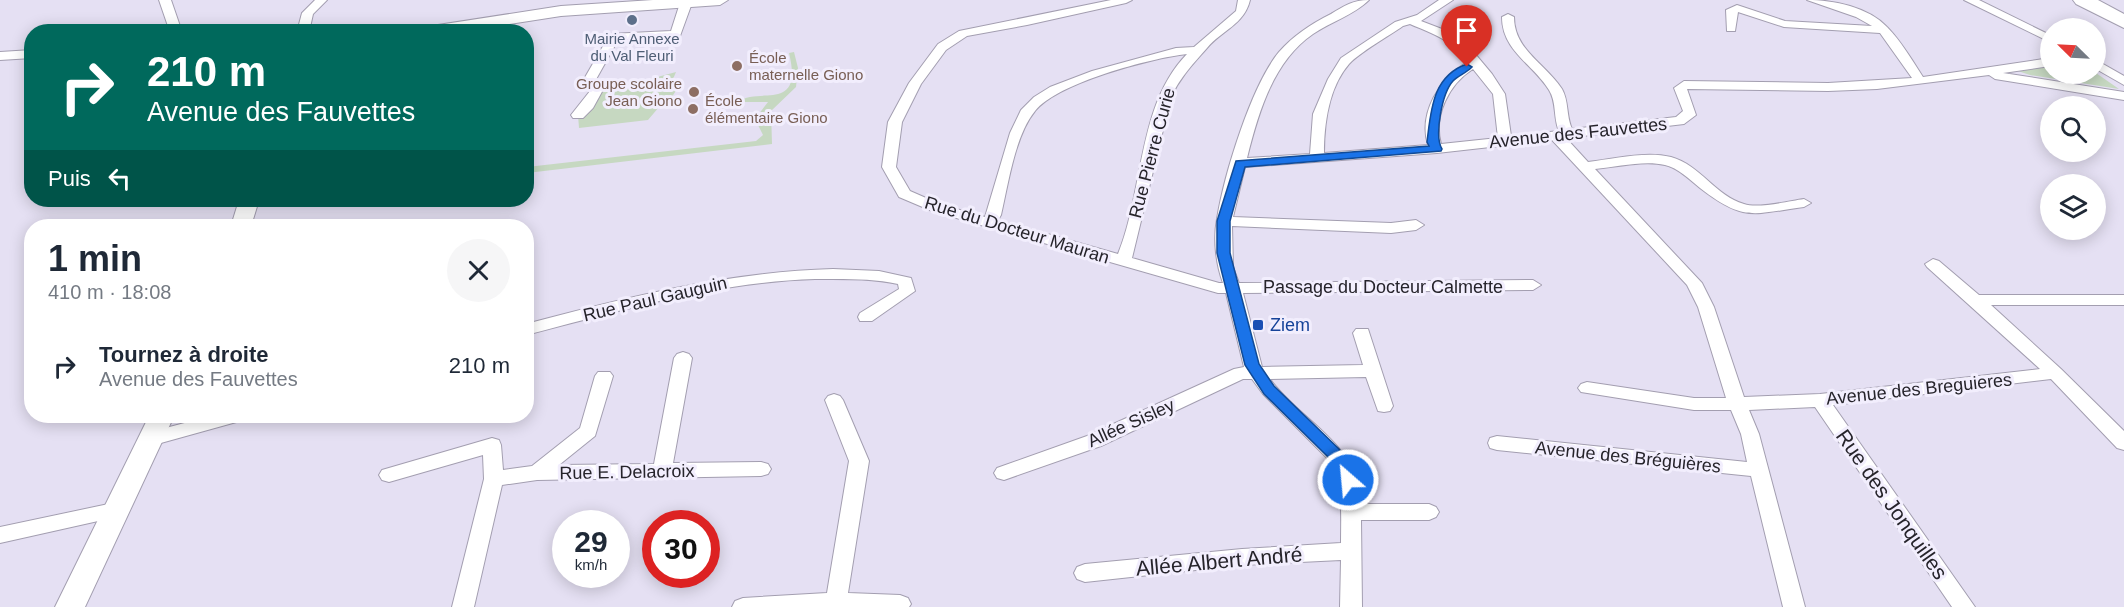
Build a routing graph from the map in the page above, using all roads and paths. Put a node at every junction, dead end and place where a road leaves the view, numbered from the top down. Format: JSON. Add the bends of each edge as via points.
{"nodes":[{"id":1,"x":165,"y":0,"type":"edge"},
{"id":2,"x":321,"y":0,"type":"edge"},
{"id":3,"x":720,"y":0,"type":"edge"},
{"id":4,"x":1126,"y":0,"type":"edge"},
{"id":5,"x":1244,"y":0,"type":"edge"},
{"id":6,"x":1363,"y":0,"type":"edge"},
{"id":7,"x":1447,"y":0,"type":"edge"},
{"id":8,"x":1813,"y":0,"type":"edge"},
{"id":9,"x":1970,"y":0,"type":"edge"},
{"id":10,"x":2083,"y":0,"type":"edge"},
{"id":11,"x":2107,"y":0,"type":"edge"},
{"id":12,"x":686,"y":3,"type":"junction"},
{"id":13,"x":2124,"y":9,"type":"edge"},
{"id":14,"x":1508,"y":17,"type":"dead end"},
{"id":15,"x":1410,"y":20,"type":"junction"},
{"id":16,"x":2124,"y":22,"type":"edge"},
{"id":17,"x":172,"y":24,"type":"edge"},
{"id":18,"x":305,"y":24,"type":"edge"},
{"id":19,"x":477,"y":24,"type":"edge"},
{"id":20,"x":1731,"y":29,"type":"dead end"},
{"id":21,"x":1884,"y":30,"type":"junction"},
{"id":22,"x":2040,"y":34,"type":"edge"},
{"id":23,"x":1199,"y":51,"type":"junction"},
{"id":24,"x":24,"y":55,"type":"edge"},
{"id":25,"x":0,"y":57,"type":"edge"},
{"id":26,"x":1474,"y":63,"type":"junction"},
{"id":27,"x":2040,"y":64,"type":"edge"},
{"id":28,"x":2106,"y":70,"type":"edge"},
{"id":29,"x":1982,"y":73,"type":"junction"},
{"id":30,"x":1920,"y":81,"type":"junction"},
{"id":31,"x":2124,"y":81,"type":"edge"},
{"id":32,"x":2124,"y":96,"type":"edge"},
{"id":33,"x":578,"y":116,"type":"dead end"},
{"id":34,"x":1563,"y":135,"type":"junction"},
{"id":35,"x":1507,"y":141,"type":"junction"},
{"id":36,"x":1437,"y":149,"type":"junction"},
{"id":37,"x":1317,"y":159,"type":"junction"},
{"id":38,"x":1240,"y":163,"type":"junction"},
{"id":39,"x":1586,"y":166,"type":"junction"},
{"id":40,"x":1804,"y":203,"type":"dead end"},
{"id":41,"x":1224,"y":221,"type":"junction"},
{"id":42,"x":988,"y":222,"type":"junction"},
{"id":43,"x":1416,"y":225,"type":"dead end"},
{"id":44,"x":1122,"y":262,"type":"junction"},
{"id":45,"x":1933,"y":264,"type":"dead end"},
{"id":46,"x":1533,"y":285,"type":"dead end"},
{"id":47,"x":1233,"y":288,"type":"junction"},
{"id":48,"x":1975,"y":300,"type":"junction"},
{"id":49,"x":2124,"y":300,"type":"edge"},
{"id":50,"x":866,"y":317,"type":"dead end"},
{"id":51,"x":534,"y":328,"type":"edge"},
{"id":52,"x":1362,"y":333,"type":"dead end"},
{"id":53,"x":683,"y":358,"type":"dead end"},
{"id":54,"x":1373,"y":371,"type":"junction"},
{"id":55,"x":1257,"y":372,"type":"junction"},
{"id":56,"x":2055,"y":374,"type":"junction"},
{"id":57,"x":604,"y":376,"type":"dead end"},
{"id":58,"x":1587,"y":388,"type":"dead end"},
{"id":59,"x":834,"y":400,"type":"dead end"},
{"id":60,"x":1820,"y":400,"type":"junction"},
{"id":61,"x":1737,"y":404,"type":"junction"},
{"id":62,"x":1384,"y":406,"type":"dead end"},
{"id":63,"x":158,"y":423,"type":"edge"},
{"id":64,"x":208,"y":423,"type":"edge"},
{"id":65,"x":150,"y":439,"type":"junction"},
{"id":66,"x":1497,"y":443,"type":"dead end"},
{"id":67,"x":2124,"y":443,"type":"edge"},
{"id":68,"x":761,"y":469,"type":"dead end"},
{"id":69,"x":1758,"y":470,"type":"junction"},
{"id":70,"x":662,"y":471,"type":"junction"},
{"id":71,"x":537,"y":473,"type":"junction"},
{"id":72,"x":1004,"y":473,"type":"dead end"},
{"id":73,"x":389,"y":475,"type":"dead end"},
{"id":74,"x":494,"y":479,"type":"junction"},
{"id":75,"x":118,"y":510,"type":"junction"},
{"id":76,"x":1351,"y":512,"type":"junction"},
{"id":77,"x":1429,"y":512,"type":"dead end"},
{"id":78,"x":0,"y":535,"type":"edge"},
{"id":79,"x":1352,"y":551,"type":"junction"},
{"id":80,"x":1085,"y":573,"type":"dead end"},
{"id":81,"x":836,"y":601,"type":"junction"},
{"id":82,"x":900,"y":604,"type":"dead end"},
{"id":83,"x":70,"y":607,"type":"edge"},
{"id":84,"x":463,"y":607,"type":"edge"},
{"id":85,"x":743,"y":607,"type":"edge"},
{"id":86,"x":1351,"y":607,"type":"edge"},
{"id":87,"x":1794,"y":607,"type":"edge"},
{"id":88,"x":1964,"y":607,"type":"edge"}],
"edges":[{"from":1,"to":17,"type":"street"},
{"from":2,"to":18,"type":"street","via":[[308,13]]},
{"from":3,"to":12,"type":"street"},
{"from":4,"to":42,"type":"street","name":"Rue du Docteur Mauran","via":[[963,33],[942,47],[915,83],[895,122],[890,167],[904,194]]},
{"from":5,"to":23,"type":"street","name":"Rue Pierre Curie","via":[[1242,12]]},
{"from":6,"to":38,"type":"street","via":[[1298,39],[1284,56],[1256,106]]},
{"from":7,"to":15,"type":"street"},
{"from":8,"to":21,"type":"street","via":[[1864,15]]},
{"from":9,"to":22,"type":"street"},
{"from":10,"to":16,"type":"highway"},
{"from":11,"to":13,"type":"highway"},
{"from":12,"to":19,"type":"street","via":[[561,11]]},
{"from":12,"to":33,"type":"street","via":[[676,34],[614,37],[586,86],[598,88]]},
{"from":14,"to":34,"type":"street","via":[[1509,36],[1556,90]]},
{"from":15,"to":26,"type":"street","via":[[1451,37]]},
{"from":15,"to":37,"type":"street","via":[[1343,65],[1320,114]]},
{"from":20,"to":21,"type":"street","via":[[1732,10],[1737,8],[1784,24]]},
{"from":21,"to":30,"type":"street"},
{"from":23,"to":42,"type":"street","via":[[1176,52],[1077,81],[1037,100],[1023,119],[994,215]]},
{"from":23,"to":44,"type":"street","name":"Rue Pierre Curie","via":[[1168,87]]},
{"from":24,"to":25,"type":"street"},
{"from":26,"to":35,"type":"street","via":[[1499,94]]},
{"from":26,"to":36,"type":"street","via":[[1449,80],[1442,90],[1432,142]]},
{"from":27,"to":29,"type":"street","name":"Avenue des Fauvettes"},
{"from":28,"to":31,"type":"street"},
{"from":29,"to":30,"type":"street","name":"Avenue des Fauvettes"},
{"from":29,"to":32,"type":"street","name":"Avenue des Fauvettes"},
{"from":30,"to":34,"type":"street","name":"Avenue des Fauvettes","via":[[1828,87],[1684,85],[1680,92],[1690,110],[1683,120]]},
{"from":34,"to":35,"type":"street","name":"Avenue des Fauvettes"},
{"from":34,"to":39,"type":"street"},
{"from":35,"to":36,"type":"street","name":"Avenue des Fauvettes"},
{"from":36,"to":37,"type":"street","name":"Avenue des Fauvettes"},
{"from":37,"to":38,"type":"street","name":"Avenue des Fauvettes"},
{"from":38,"to":41,"type":"street"},
{"from":39,"to":40,"type":"street","via":[[1668,160],[1742,209]]},
{"from":39,"to":61,"type":"street","via":[[1694,283],[1706,307]]},
{"from":41,"to":43,"type":"street","via":[[1391,228]]},
{"from":41,"to":47,"type":"street","via":[[1223,253]]},
{"from":42,"to":44,"type":"street","name":"Rue du Docteur Mauran"},
{"from":44,"to":47,"type":"street","name":"Rue du Docteur Mauran","via":[[1202,286]]},
{"from":45,"to":48,"type":"street","name":"Avenue des Breguieres"},
{"from":46,"to":47,"type":"street","name":"Passage du Docteur Calmette"},
{"from":47,"to":55,"type":"street"},
{"from":48,"to":49,"type":"street"},
{"from":48,"to":56,"type":"street","name":"Avenue des Breguieres"},
{"from":50,"to":51,"type":"street","name":"Rue Paul Gauguin","via":[[907,291],[906,281],[886,276],[789,274],[723,282]]},
{"from":52,"to":54,"type":"street"},
{"from":53,"to":70,"type":"street"},
{"from":54,"to":55,"type":"street","name":"Allée Sisley"},
{"from":54,"to":62,"type":"street"},
{"from":55,"to":72,"type":"street","name":"Allée Sisley","via":[[1240,373],[1094,441]]},
{"from":55,"to":76,"type":"street","via":[[1269,390],[1334,453],[1348,480]]},
{"from":56,"to":60,"type":"street","name":"Avenue des Breguieres"},
{"from":56,"to":67,"type":"street"},
{"from":57,"to":71,"type":"street","via":[[588,431]]},
{"from":58,"to":61,"type":"street","via":[[1694,404]]},
{"from":59,"to":81,"type":"street","via":[[859,461]]},
{"from":60,"to":61,"type":"street","name":"Avenue des Breguieres"},
{"from":60,"to":88,"type":"street","name":"Rue des Jonquilles"},
{"from":61,"to":69,"type":"street","via":[[1750,434]]},
{"from":63,"to":65,"type":"street"},
{"from":64,"to":65,"type":"street"},
{"from":65,"to":75,"type":"street"},
{"from":66,"to":69,"type":"street","name":"Avenue des Bréguières"},
{"from":68,"to":70,"type":"street","name":"Rue E. Delacroix"},
{"from":69,"to":87,"type":"street"},
{"from":70,"to":71,"type":"street","name":"Rue E. Delacroix"},
{"from":71,"to":74,"type":"street","name":"Rue E. Delacroix"},
{"from":73,"to":74,"type":"street","via":[[492,446]]},
{"from":74,"to":84,"type":"street"},
{"from":75,"to":78,"type":"street"},
{"from":75,"to":83,"type":"street"},
{"from":76,"to":77,"type":"street"},
{"from":76,"to":79,"type":"street"},
{"from":79,"to":80,"type":"street","name":"Allée Albert André","via":[[1242,557]]},
{"from":79,"to":86,"type":"street"},
{"from":81,"to":82,"type":"street"},
{"from":81,"to":85,"type":"street"}]}
